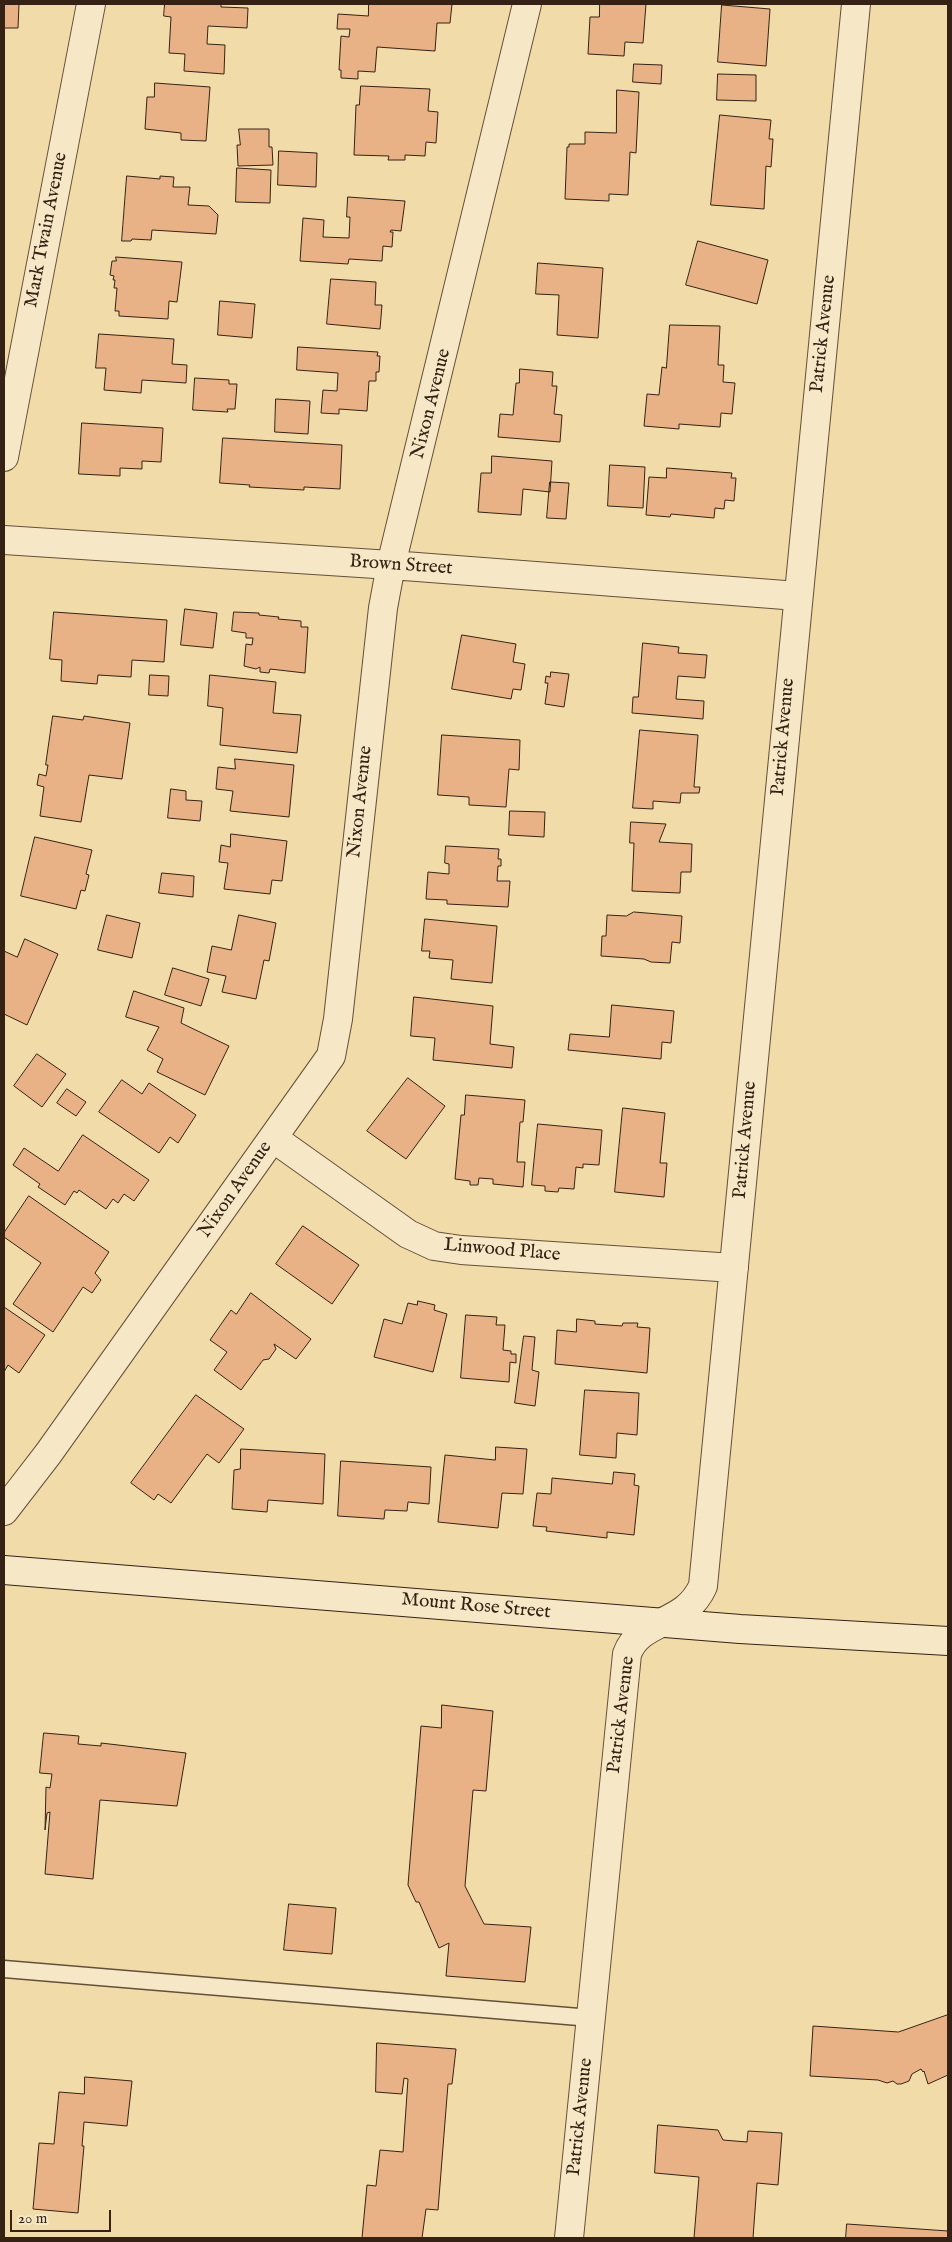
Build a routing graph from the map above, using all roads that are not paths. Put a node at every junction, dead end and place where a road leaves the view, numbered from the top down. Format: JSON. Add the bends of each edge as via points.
{"nodes":[{"id":1,"x":91,"y":4,"type":"edge"},
{"id":2,"x":527,"y":4,"type":"edge"},
{"id":3,"x":856,"y":4,"type":"edge"},
{"id":4,"x":4,"y":457,"type":"edge"},
{"id":5,"x":4,"y":540,"type":"edge"},
{"id":6,"x":391,"y":565,"type":"junction"},
{"id":7,"x":798,"y":596,"type":"junction"},
{"id":8,"x":273,"y":1138,"type":"junction"},
{"id":9,"x":734,"y":1268,"type":"junction"},
{"id":10,"x":4,"y":1511,"type":"edge"},
{"id":11,"x":4,"y":1570,"type":"edge"},
{"id":12,"x":664,"y":1622,"type":"junction"},
{"id":13,"x":948,"y":1641,"type":"edge"},
{"id":14,"x":4,"y":1969,"type":"edge"},
{"id":15,"x":591,"y":2018,"type":"junction"},
{"id":16,"x":569,"y":2238,"type":"edge"}],
"edges":[{"from":1,"to":4,"type":"street","name":"Mark Twain Avenue"},
{"from":2,"to":6,"type":"street","name":"Nixon Avenue"},
{"from":3,"to":7,"type":"street","name":"Patrick Avenue"},
{"from":5,"to":6,"type":"street","name":"Brown Street"},
{"from":6,"to":7,"type":"street","name":"Brown Street"},
{"from":6,"to":8,"type":"street","name":"Nixon Avenue","via":[[374,674],[331,1056]]},
{"from":7,"to":9,"type":"street","name":"Patrick Avenue"},
{"from":8,"to":9,"type":"street","name":"Linwood Place","via":[[408,1234],[434,1246]]},
{"from":8,"to":10,"type":"street","name":"Nixon Avenue"},
{"from":9,"to":12,"type":"street","name":"Patrick Avenue","via":[[703,1586],[698,1598],[684,1612]]},
{"from":11,"to":12,"type":"street","name":"Mount Rose Street"},
{"from":12,"to":13,"type":"street","name":"Mount Rose Street"},
{"from":12,"to":15,"type":"street","name":"Patrick Avenue","via":[[643,1632],[631,1643],[627,1654]]},
{"from":14,"to":15,"type":"lane"},
{"from":15,"to":16,"type":"street","name":"Patrick Avenue"}]}
